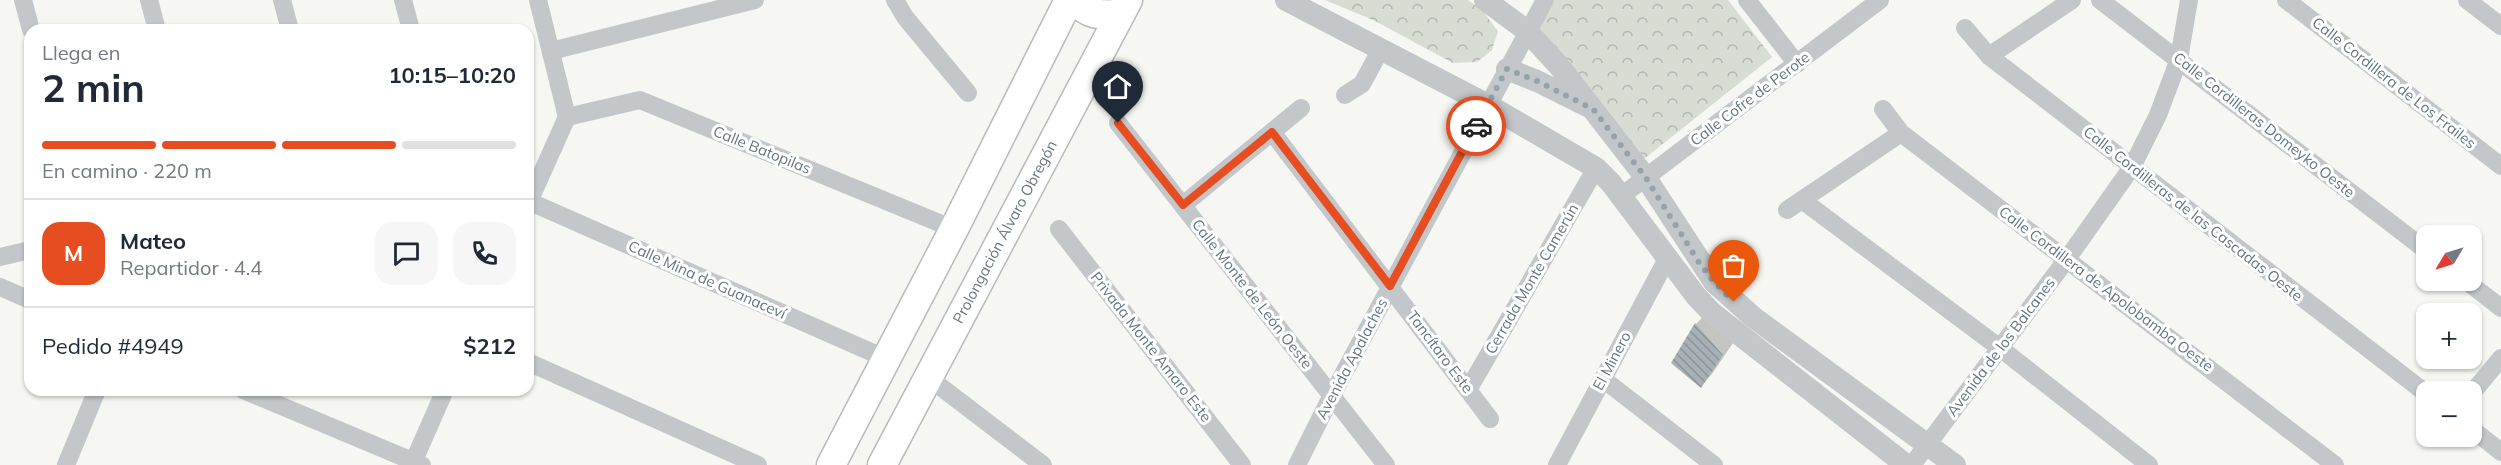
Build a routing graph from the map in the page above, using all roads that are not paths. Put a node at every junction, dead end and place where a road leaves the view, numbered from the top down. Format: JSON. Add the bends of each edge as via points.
{"nodes":[{"id":1,"x":23,"y":0,"type":"edge"},
{"id":2,"x":149,"y":0,"type":"edge"},
{"id":3,"x":282,"y":0,"type":"edge"},
{"id":4,"x":403,"y":0,"type":"edge"},
{"id":5,"x":538,"y":0,"type":"edge"},
{"id":6,"x":755,"y":0,"type":"edge"},
{"id":7,"x":895,"y":0,"type":"edge"},
{"id":8,"x":1069,"y":0,"type":"edge"},
{"id":9,"x":1076,"y":0,"type":"edge"},
{"id":10,"x":1286,"y":0,"type":"edge"},
{"id":11,"x":1485,"y":0,"type":"edge"},
{"id":12,"x":1545,"y":0,"type":"edge"},
{"id":13,"x":1747,"y":0,"type":"edge"},
{"id":14,"x":1880,"y":0,"type":"edge"},
{"id":15,"x":2072,"y":0,"type":"edge"},
{"id":16,"x":2100,"y":0,"type":"edge"},
{"id":17,"x":2189,"y":0,"type":"edge"},
{"id":18,"x":2286,"y":0,"type":"edge"},
{"id":19,"x":2467,"y":0,"type":"edge"},
{"id":20,"x":1124,"y":7,"type":"edge"},
{"id":21,"x":29,"y":24,"type":"edge"},
{"id":22,"x":155,"y":24,"type":"edge"},
{"id":23,"x":288,"y":24,"type":"edge"},
{"id":24,"x":409,"y":24,"type":"edge"},
{"id":25,"x":2501,"y":26,"type":"edge"},
{"id":26,"x":1965,"y":28,"type":"dead end"},
{"id":27,"x":1527,"y":31,"type":"junction"},
{"id":28,"x":1381,"y":49,"type":"junction"},
{"id":29,"x":551,"y":51,"type":"junction"},
{"id":30,"x":1989,"y":56,"type":"junction"},
{"id":31,"x":2179,"y":60,"type":"junction"},
{"id":32,"x":1797,"y":64,"type":"junction"},
{"id":33,"x":1507,"y":69,"type":"junction"},
{"id":34,"x":968,"y":93,"type":"dead end"},
{"id":35,"x":1345,"y":95,"type":"dead end"},
{"id":36,"x":1488,"y":105,"type":"junction"},
{"id":37,"x":1301,"y":108,"type":"dead end"},
{"id":38,"x":1593,"y":109,"type":"junction"},
{"id":39,"x":1883,"y":109,"type":"dead end"},
{"id":40,"x":567,"y":117,"type":"junction"},
{"id":41,"x":1118,"y":123,"type":"dead end"},
{"id":42,"x":1272,"y":132,"type":"junction"},
{"id":43,"x":1901,"y":133,"type":"junction"},
{"id":44,"x":2501,"y":166,"type":"edge"},
{"id":45,"x":2132,"y":167,"type":"junction"},
{"id":46,"x":1596,"y":168,"type":"junction"},
{"id":47,"x":1646,"y":178,"type":"junction"},
{"id":48,"x":534,"y":189,"type":"edge"},
{"id":49,"x":1620,"y":197,"type":"junction"},
{"id":50,"x":534,"y":205,"type":"edge"},
{"id":51,"x":1183,"y":205,"type":"junction"},
{"id":52,"x":954,"y":229,"type":"junction"},
{"id":53,"x":1059,"y":229,"type":"dead end"},
{"id":54,"x":2416,"y":243,"type":"edge"},
{"id":55,"x":24,"y":251,"type":"edge"},
{"id":56,"x":0,"y":257,"type":"edge"},
{"id":57,"x":1668,"y":257,"type":"junction"},
{"id":58,"x":2067,"y":259,"type":"junction"},
{"id":59,"x":1390,"y":286,"type":"junction"},
{"id":60,"x":0,"y":287,"type":"edge"},
{"id":61,"x":2479,"y":291,"type":"edge"},
{"id":62,"x":24,"y":297,"type":"edge"},
{"id":63,"x":2501,"y":308,"type":"edge"},
{"id":64,"x":2000,"y":348,"type":"junction"},
{"id":65,"x":2501,"y":358,"type":"edge"},
{"id":66,"x":887,"y":359,"type":"junction"},
{"id":67,"x":534,"y":365,"type":"edge"},
{"id":68,"x":929,"y":378,"type":"junction"},
{"id":69,"x":1603,"y":379,"type":"junction"},
{"id":70,"x":2482,"y":381,"type":"edge"},
{"id":71,"x":2416,"y":386,"type":"edge"},
{"id":72,"x":1468,"y":390,"type":"junction"},
{"id":73,"x":1332,"y":395,"type":"junction"},
{"id":74,"x":95,"y":396,"type":"edge"},
{"id":75,"x":257,"y":396,"type":"edge"},
{"id":76,"x":443,"y":396,"type":"edge"},
{"id":77,"x":1490,"y":418,"type":"dead end"},
{"id":78,"x":2482,"y":437,"type":"edge"},
{"id":79,"x":1928,"y":444,"type":"junction"},
{"id":80,"x":2501,"y":452,"type":"edge"},
{"id":81,"x":837,"y":453,"type":"edge"},
{"id":82,"x":416,"y":464,"type":"edge"},
{"id":83,"x":66,"y":465,"type":"edge"},
{"id":84,"x":758,"y":465,"type":"edge"},
{"id":85,"x":868,"y":465,"type":"edge"},
{"id":86,"x":882,"y":465,"type":"edge"},
{"id":87,"x":1043,"y":465,"type":"edge"},
{"id":88,"x":1242,"y":465,"type":"edge"},
{"id":89,"x":1297,"y":465,"type":"edge"},
{"id":90,"x":1386,"y":465,"type":"edge"},
{"id":91,"x":1557,"y":465,"type":"edge"},
{"id":92,"x":1714,"y":465,"type":"edge"},
{"id":93,"x":1906,"y":465,"type":"edge"},
{"id":94,"x":1912,"y":465,"type":"edge"},
{"id":95,"x":1955,"y":465,"type":"edge"},
{"id":96,"x":2149,"y":465,"type":"edge"},
{"id":97,"x":2335,"y":465,"type":"edge"}],
"edges":[{"from":1,"to":21,"type":"street"},
{"from":2,"to":22,"type":"street"},
{"from":3,"to":23,"type":"street"},
{"from":4,"to":24,"type":"street"},
{"from":5,"to":29,"type":"street"},
{"from":6,"to":29,"type":"street"},
{"from":7,"to":34,"type":"street"},
{"from":8,"to":52,"type":"main road"},
{"from":9,"to":20,"type":"main road","via":[[1094,15]]},
{"from":10,"to":28,"type":"street"},
{"from":11,"to":27,"type":"street"},
{"from":12,"to":27,"type":"street","name":"Avenida Apalaches"},
{"from":13,"to":32,"type":"street"},
{"from":14,"to":32,"type":"street","name":"Calle Cofre de Perote"},
{"from":15,"to":30,"type":"street"},
{"from":16,"to":31,"type":"street","name":"Calle Cordilleras Domeyko Oeste"},
{"from":17,"to":31,"type":"street","name":"Avenida de los Balcanes"},
{"from":18,"to":44,"type":"street","name":"Calle Cordillera de Los Frailes"},
{"from":19,"to":25,"type":"street"},
{"from":20,"to":68,"type":"main road","name":"Prolongación Álvaro Obregón"},
{"from":26,"to":30,"type":"street","name":"Calle Cordilleras de las Cascadas Oeste"},
{"from":27,"to":33,"type":"street","name":"Avenida Apalaches"},
{"from":27,"to":38,"type":"street"},
{"from":28,"to":35,"type":"street","via":[[1362,84]]},
{"from":28,"to":36,"type":"street"},
{"from":29,"to":40,"type":"street"},
{"from":30,"to":45,"type":"street","name":"Calle Cordilleras de las Cascadas Oeste"},
{"from":31,"to":45,"type":"street","name":"Avenida de los Balcanes"},
{"from":31,"to":54,"type":"street","name":"Calle Cordilleras Domeyko Oeste"},
{"from":32,"to":47,"type":"street","name":"Calle Cofre de Perote"},
{"from":33,"to":36,"type":"street","name":"Avenida Apalaches"},
{"from":33,"to":38,"type":"street"},
{"from":36,"to":46,"type":"street"},
{"from":36,"to":59,"type":"street","name":"Avenida Apalaches"},
{"from":37,"to":42,"type":"street"},
{"from":38,"to":47,"type":"street"},
{"from":39,"to":43,"type":"street","name":"Calle Cordillera de Apolobamba Oeste"},
{"from":40,"to":48,"type":"street"},
{"from":40,"to":52,"type":"street","name":"Calle Batopilas","via":[[640,100]]},
{"from":41,"to":51,"type":"street","name":"Calle Monte de León Oeste"},
{"from":42,"to":51,"type":"street"},
{"from":42,"to":59,"type":"street","name":"Tancítaro Este"},
{"from":43,"to":58,"type":"street","name":"Calle Cordillera de Apolobamba Oeste"},
{"from":43,"to":64,"type":"street","via":[[1795,205]]},
{"from":45,"to":58,"type":"street","name":"Avenida de los Balcanes"},
{"from":45,"to":71,"type":"street","name":"Calle Cordilleras de las Cascadas Oeste"},
{"from":46,"to":49,"type":"street"},
{"from":46,"to":72,"type":"street","name":"Cerrada Monte Camerún"},
{"from":47,"to":49,"type":"street","name":"Calle Cofre de Perote"},
{"from":47,"to":79,"type":"street","via":[[1700,264],[1734,302]]},
{"from":49,"to":57,"type":"street"},
{"from":50,"to":66,"type":"street","name":"Calle Mina de Guanaceví"},
{"from":51,"to":73,"type":"street","name":"Calle Monte de León Oeste"},
{"from":52,"to":66,"type":"main road"},
{"from":53,"to":88,"type":"street","name":"Privada Monte Amaro Este"},
{"from":55,"to":56,"type":"street"},
{"from":57,"to":69,"type":"street","name":"El Minero"},
{"from":57,"to":93,"type":"street","via":[[1696,296],[1728,327]]},
{"from":58,"to":64,"type":"street","name":"Avenida de los Balcanes"},
{"from":58,"to":97,"type":"street","name":"Calle Cordillera de Apolobamba Oeste"},
{"from":59,"to":72,"type":"street","name":"Tancítaro Este"},
{"from":59,"to":73,"type":"street","name":"Avenida Apalaches"},
{"from":60,"to":62,"type":"street"},
{"from":61,"to":63,"type":"street"},
{"from":64,"to":79,"type":"street","name":"Avenida de los Balcanes"},
{"from":64,"to":96,"type":"street"},
{"from":65,"to":70,"type":"street"},
{"from":66,"to":81,"type":"main road"},
{"from":67,"to":84,"type":"street"},
{"from":68,"to":86,"type":"main road","name":"Prolongación Álvaro Obregón"},
{"from":68,"to":87,"type":"street"},
{"from":69,"to":91,"type":"street","name":"El Minero"},
{"from":69,"to":92,"type":"street"},
{"from":72,"to":77,"type":"street","name":"Tancítaro Este"},
{"from":73,"to":89,"type":"street","name":"Avenida Apalaches"},
{"from":73,"to":90,"type":"street","name":"Calle Monte de León Oeste"},
{"from":74,"to":83,"type":"street"},
{"from":75,"to":82,"type":"street"},
{"from":76,"to":82,"type":"street"},
{"from":78,"to":80,"type":"street"},
{"from":79,"to":94,"type":"street","name":"Avenida de los Balcanes"},
{"from":79,"to":95,"type":"street"},
{"from":81,"to":85,"type":"main road","via":[[855,437],[864,441],[868,449]]}]}
